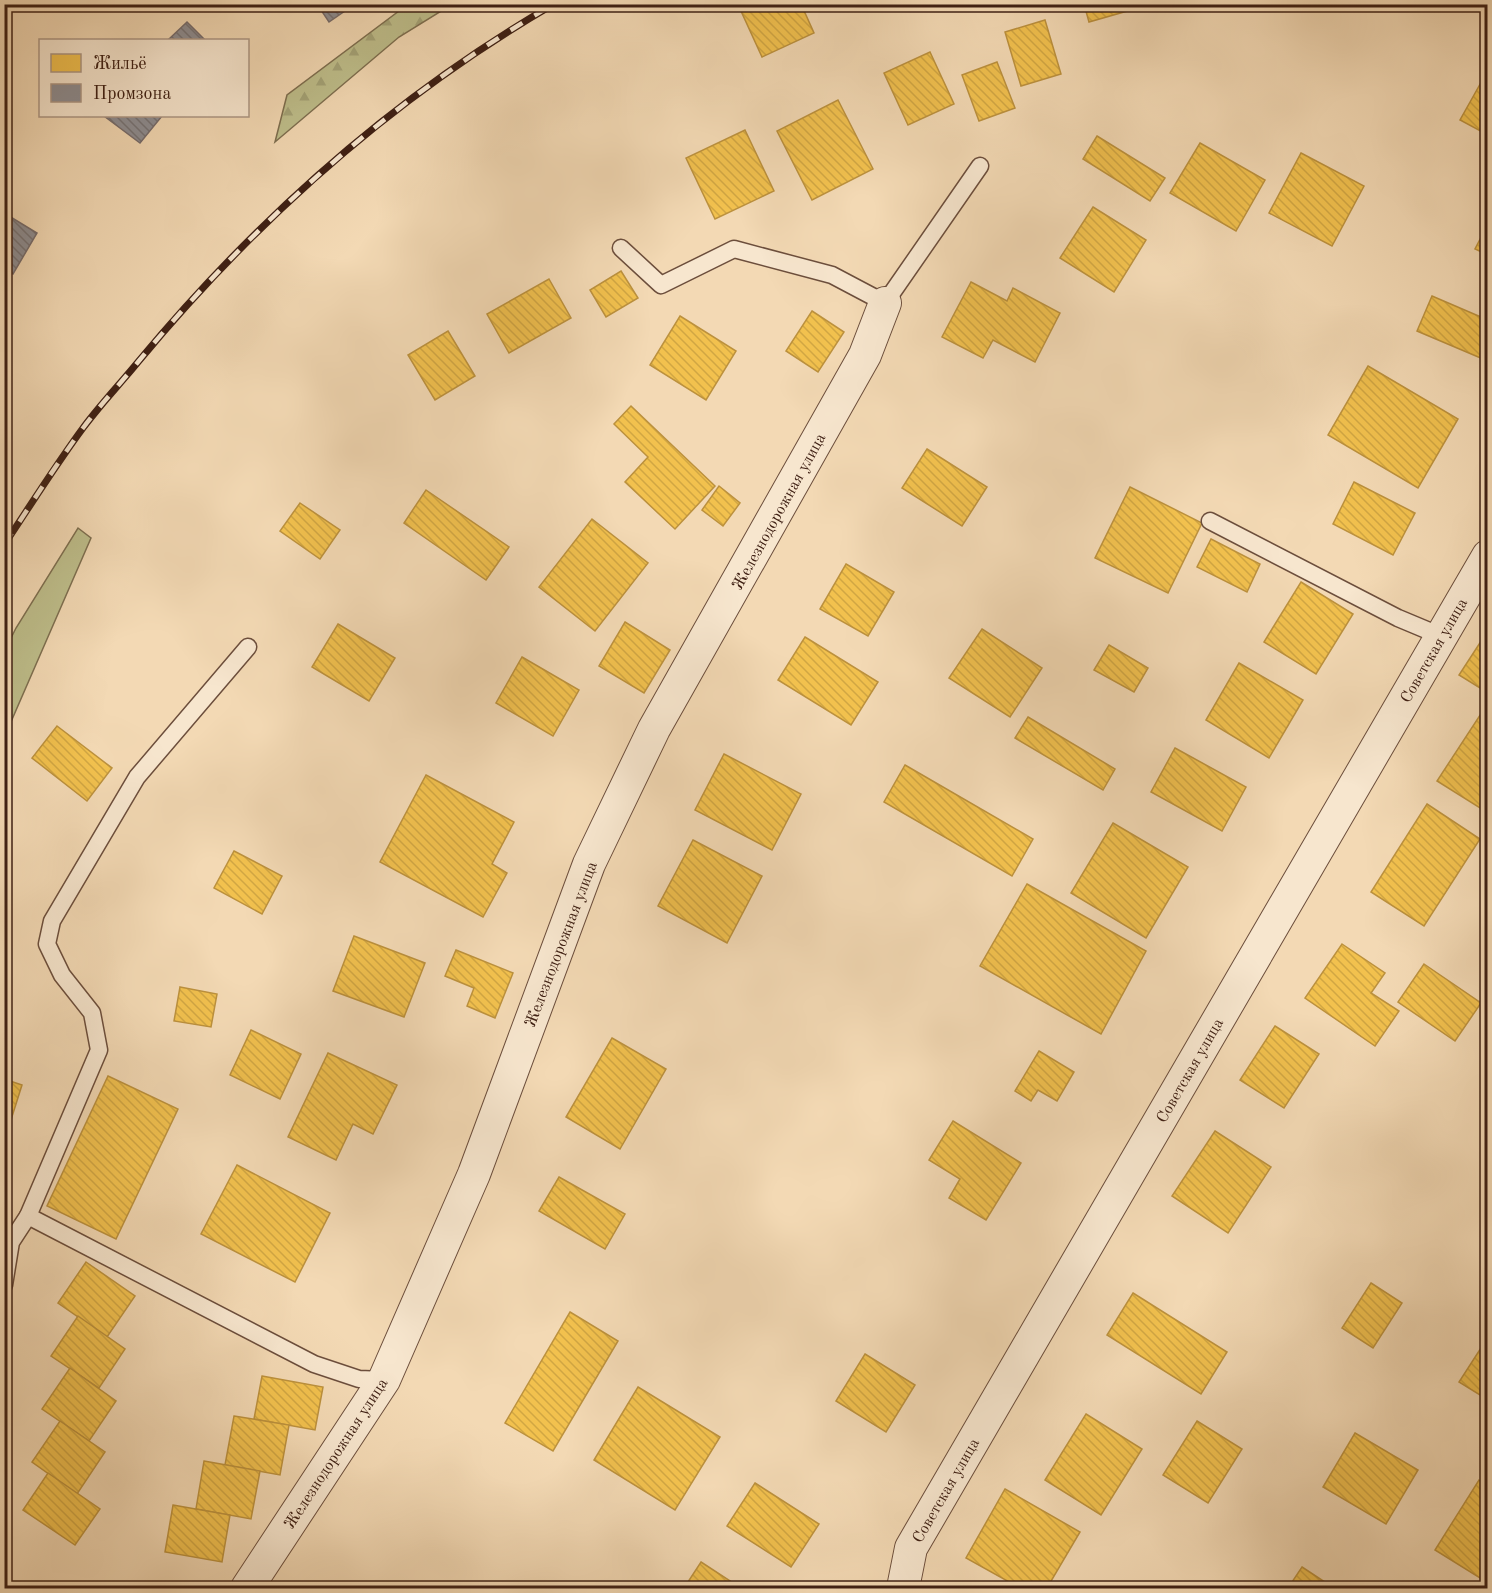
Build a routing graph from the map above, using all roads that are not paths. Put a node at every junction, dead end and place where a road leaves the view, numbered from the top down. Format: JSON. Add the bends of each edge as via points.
{"nodes":[{"id":1,"x":980,"y":166,"type":"dead end"},
{"id":2,"x":621,"y":248,"type":"dead end"},
{"id":3,"x":885,"y":303,"type":"junction"},
{"id":4,"x":1210,"y":521,"type":"dead end"},
{"id":5,"x":1488,"y":556,"type":"edge"},
{"id":6,"x":1441,"y":636,"type":"junction"},
{"id":7,"x":248,"y":647,"type":"dead end"},
{"id":8,"x":28,"y":1216,"type":"junction"},
{"id":9,"x":4,"y":1285,"type":"edge"},
{"id":10,"x":384,"y":1380,"type":"junction"},
{"id":11,"x":247,"y":1588,"type":"edge"},
{"id":12,"x":903,"y":1588,"type":"edge"}],
"edges":[{"from":1,"to":3,"type":"lane"},
{"from":2,"to":3,"type":"lane","via":[[661,285],[734,249],[832,275]]},
{"from":3,"to":10,"type":"street","name":"Железнодорожная улица","via":[[865,356],[654,729],[589,864],[474,1174]]},
{"from":4,"to":6,"type":"lane","via":[[1398,618]]},
{"from":5,"to":6,"type":"street","name":"Советская улица"},
{"from":6,"to":12,"type":"street","name":"Советская улица","via":[[911,1548]]},
{"from":7,"to":8,"type":"lane","via":[[137,777],[52,921],[47,944],[62,975],[92,1013],[99,1050]]},
{"from":8,"to":9,"type":"lane","via":[[11,1242]]},
{"from":8,"to":10,"type":"lane","via":[[314,1364],[358,1379]]},
{"from":10,"to":11,"type":"street","name":"Железнодорожная улица"}]}
